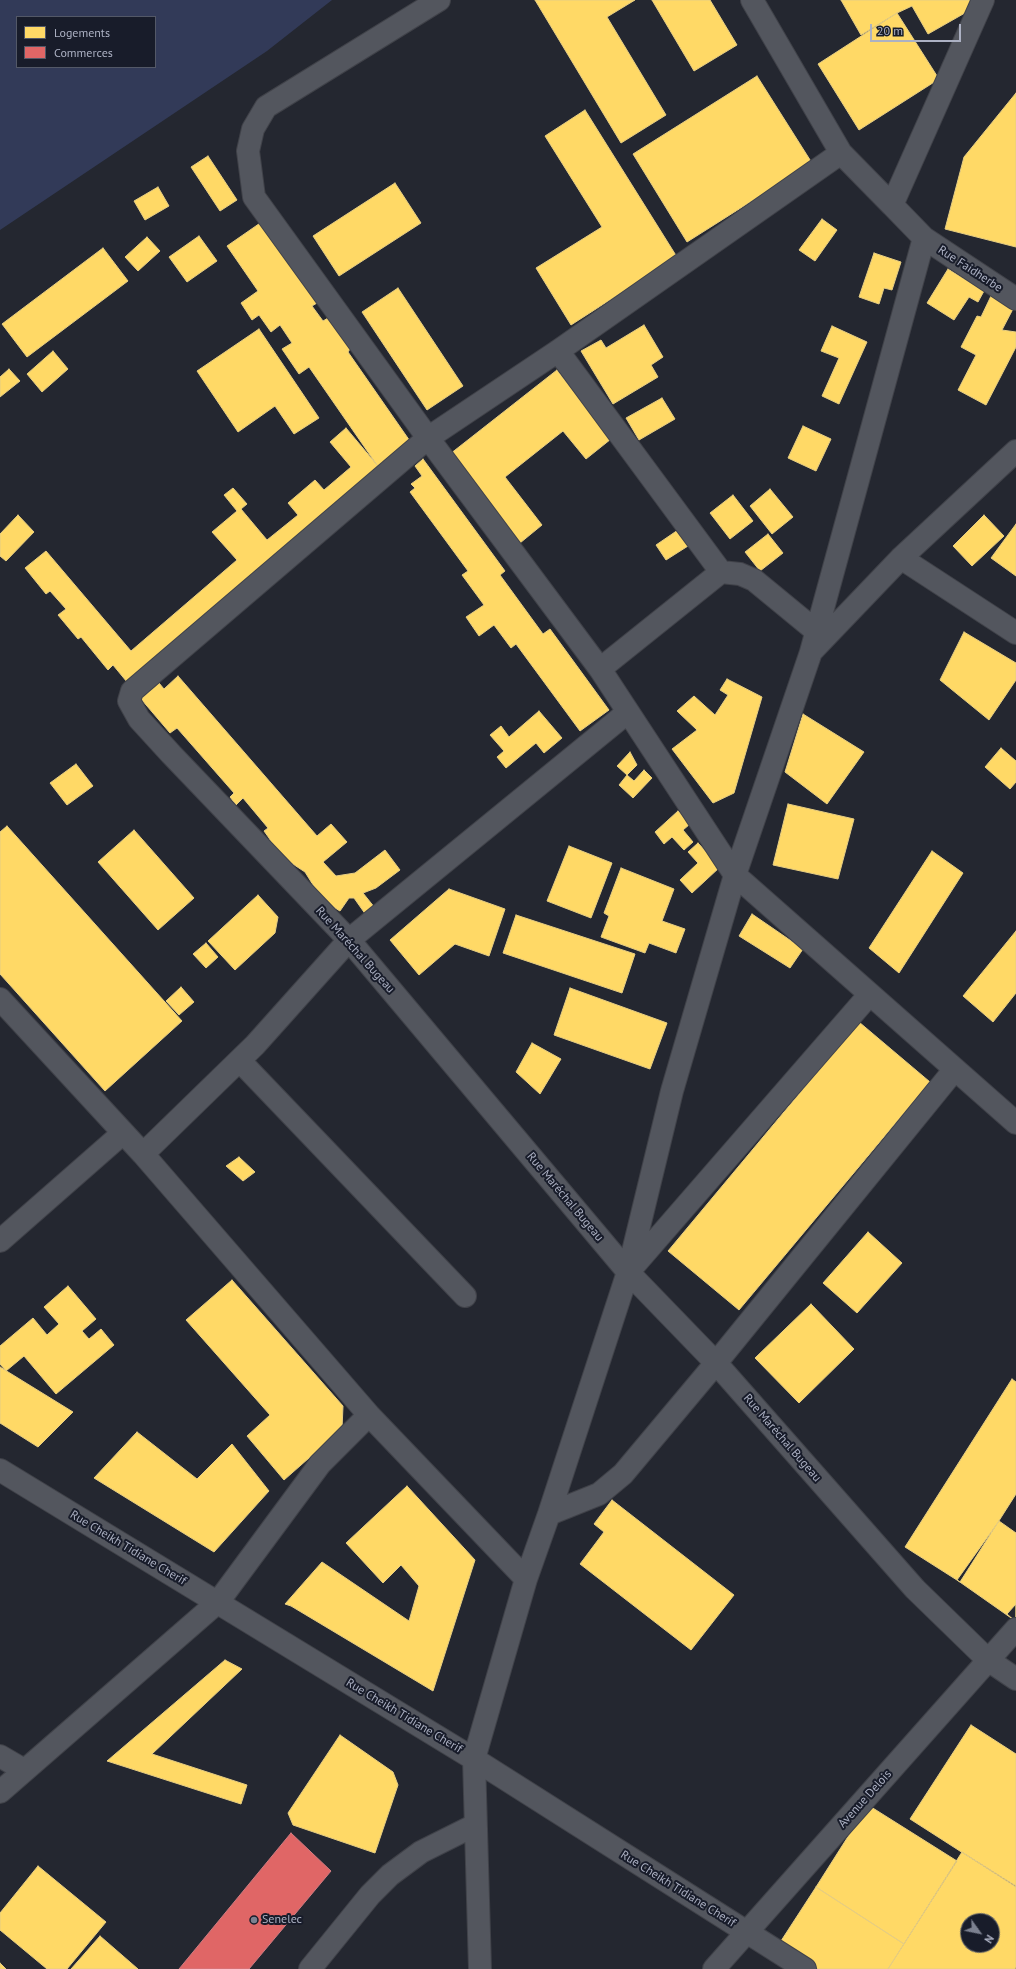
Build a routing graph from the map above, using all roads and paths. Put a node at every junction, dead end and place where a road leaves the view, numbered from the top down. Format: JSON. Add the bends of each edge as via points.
{"nodes":[{"id":1,"x":439,"y":0,"type":"edge"},
{"id":2,"x":752,"y":0,"type":"edge"},
{"id":3,"x":983,"y":0,"type":"edge"},
{"id":4,"x":841,"y":153,"type":"junction"},
{"id":5,"x":892,"y":205,"type":"junction"},
{"id":6,"x":924,"y":238,"type":"junction"},
{"id":7,"x":1016,"y":298,"type":"edge"},
{"id":8,"x":558,"y":351,"type":"junction"},
{"id":9,"x":428,"y":438,"type":"junction"},
{"id":10,"x":1016,"y":451,"type":"edge"},
{"id":11,"x":902,"y":558,"type":"junction"},
{"id":12,"x":721,"y":572,"type":"junction"},
{"id":13,"x":816,"y":631,"type":"junction"},
{"id":14,"x":1016,"y":633,"type":"edge"},
{"id":15,"x":811,"y":652,"type":"junction"},
{"id":16,"x":600,"y":669,"type":"junction"},
{"id":17,"x":628,"y":712,"type":"junction"},
{"id":18,"x":735,"y":875,"type":"junction"},
{"id":19,"x":349,"y":940,"type":"junction"},
{"id":20,"x":870,"y":994,"type":"junction"},
{"id":21,"x":0,"y":1000,"type":"edge"},
{"id":22,"x":240,"y":1061,"type":"junction"},
{"id":23,"x":955,"y":1069,"type":"junction"},
{"id":24,"x":1016,"y":1123,"type":"edge"},
{"id":25,"x":123,"y":1133,"type":"junction"},
{"id":26,"x":143,"y":1154,"type":"junction"},
{"id":27,"x":0,"y":1241,"type":"edge"},
{"id":28,"x":628,"y":1272,"type":"junction"},
{"id":29,"x":465,"y":1296,"type":"dead end"},
{"id":30,"x":716,"y":1363,"type":"junction"},
{"id":31,"x":368,"y":1415,"type":"junction"},
{"id":32,"x":0,"y":1470,"type":"edge"},
{"id":33,"x":549,"y":1514,"type":"junction"},
{"id":34,"x":526,"y":1579,"type":"junction"},
{"id":35,"x":218,"y":1602,"type":"junction"},
{"id":36,"x":1016,"y":1629,"type":"edge"},
{"id":37,"x":988,"y":1660,"type":"junction"},
{"id":38,"x":1016,"y":1679,"type":"edge"},
{"id":39,"x":0,"y":1756,"type":"edge"},
{"id":40,"x":474,"y":1759,"type":"junction"},
{"id":41,"x":24,"y":1770,"type":"junction"},
{"id":42,"x":0,"y":1792,"type":"edge"},
{"id":43,"x":475,"y":1825,"type":"junction"},
{"id":44,"x":746,"y":1932,"type":"junction"},
{"id":45,"x":310,"y":1969,"type":"edge"},
{"id":46,"x":480,"y":1969,"type":"edge"},
{"id":47,"x":714,"y":1969,"type":"edge"},
{"id":48,"x":804,"y":1969,"type":"edge"}],
"edges":[{"from":1,"to":9,"type":"street","via":[[266,107],[253,129],[248,151],[254,197]]},
{"from":2,"to":4,"type":"street","name":"Rue Faidherbe"},
{"from":3,"to":5,"type":"street"},
{"from":4,"to":5,"type":"street","name":"Rue Faidherbe"},
{"from":4,"to":8,"type":"street"},
{"from":5,"to":6,"type":"street","name":"Rue Faidherbe"},
{"from":6,"to":7,"type":"street","name":"Rue Faidherbe"},
{"from":6,"to":13,"type":"street"},
{"from":8,"to":9,"type":"street"},
{"from":8,"to":12,"type":"street"},
{"from":9,"to":16,"type":"street"},
{"from":9,"to":19,"type":"street","name":"Rue Maréchal Bugeau","via":[[132,691],[129,700],[139,719],[171,754]]},
{"from":10,"to":11,"type":"street"},
{"from":11,"to":14,"type":"street"},
{"from":11,"to":15,"type":"street"},
{"from":12,"to":13,"type":"street","via":[[740,574],[754,580]]},
{"from":12,"to":16,"type":"street"},
{"from":13,"to":15,"type":"street"},
{"from":15,"to":18,"type":"street"},
{"from":16,"to":17,"type":"street"},
{"from":17,"to":18,"type":"street"},
{"from":17,"to":19,"type":"street"},
{"from":18,"to":20,"type":"street"},
{"from":18,"to":28,"type":"street","via":[[672,1091]]},
{"from":19,"to":22,"type":"street"},
{"from":19,"to":28,"type":"street","name":"Rue Maréchal Bugeau"},
{"from":20,"to":23,"type":"street"},
{"from":20,"to":28,"type":"street"},
{"from":21,"to":25,"type":"street"},
{"from":22,"to":26,"type":"street"},
{"from":22,"to":29,"type":"street"},
{"from":23,"to":24,"type":"street"},
{"from":23,"to":30,"type":"street"},
{"from":25,"to":26,"type":"street"},
{"from":25,"to":27,"type":"street"},
{"from":26,"to":31,"type":"street"},
{"from":28,"to":30,"type":"street","name":"Rue Maréchal Bugeau"},
{"from":28,"to":33,"type":"street"},
{"from":30,"to":33,"type":"street","via":[[623,1474],[599,1494]]},
{"from":30,"to":37,"type":"street","name":"Rue Maréchal Bugeau","via":[[915,1588]]},
{"from":31,"to":34,"type":"street"},
{"from":31,"to":35,"type":"street","via":[[320,1464]]},
{"from":32,"to":35,"type":"street","name":"Rue Cheikh Tidiane Cherif"},
{"from":33,"to":34,"type":"street"},
{"from":34,"to":40,"type":"street"},
{"from":35,"to":40,"type":"street","name":"Rue Cheikh Tidiane Cherif"},
{"from":35,"to":41,"type":"street"},
{"from":36,"to":37,"type":"street","name":"Avenue Delois"},
{"from":37,"to":38,"type":"street","name":"Rue Maréchal Bugeau"},
{"from":37,"to":44,"type":"street","name":"Avenue Delois"},
{"from":39,"to":41,"type":"street"},
{"from":40,"to":43,"type":"street"},
{"from":40,"to":44,"type":"street","name":"Rue Cheikh Tidiane Cherif"},
{"from":41,"to":42,"type":"street"},
{"from":43,"to":45,"type":"street","via":[[421,1852],[390,1875],[370,1895]]},
{"from":43,"to":46,"type":"street"},
{"from":44,"to":47,"type":"street","name":"Avenue Delois"},
{"from":44,"to":48,"type":"street","name":"Rue Cheikh Tidiane Cherif"}]}
